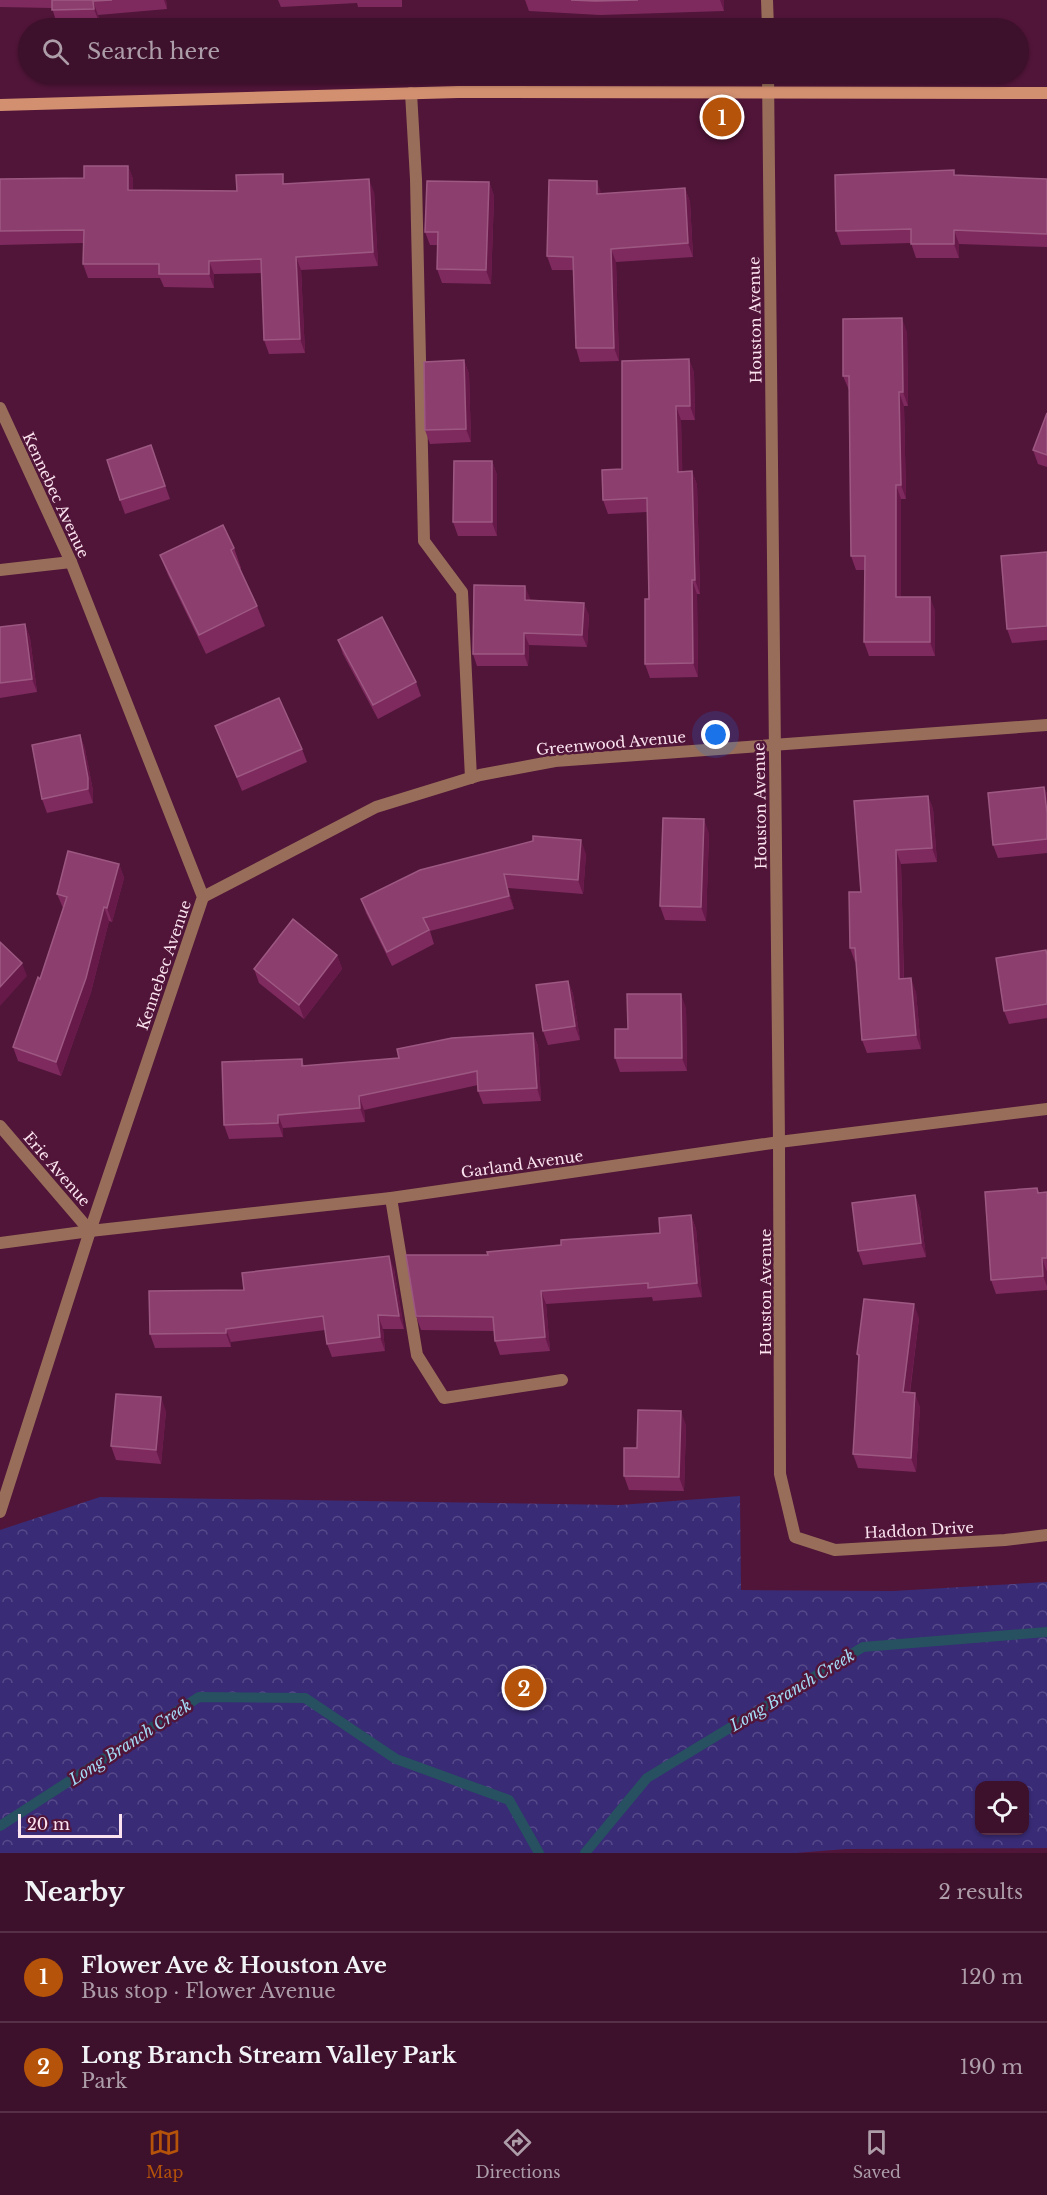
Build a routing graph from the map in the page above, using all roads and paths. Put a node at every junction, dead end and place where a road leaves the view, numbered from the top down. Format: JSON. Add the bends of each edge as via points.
{"nodes":[{"id":1,"x":767,"y":0,"type":"edge"},
{"id":2,"x":768,"y":18,"type":"edge"},
{"id":3,"x":768,"y":84,"type":"edge"},
{"id":4,"x":411,"y":93,"type":"junction"},
{"id":5,"x":768,"y":93,"type":"junction"},
{"id":6,"x":1047,"y":93,"type":"edge"},
{"id":7,"x":0,"y":105,"type":"edge"},
{"id":8,"x":0,"y":408,"type":"edge"},
{"id":9,"x":71,"y":562,"type":"junction"},
{"id":10,"x":0,"y":570,"type":"edge"},
{"id":11,"x":1047,"y":725,"type":"edge"},
{"id":12,"x":774,"y":745,"type":"junction"},
{"id":13,"x":471,"y":778,"type":"junction"},
{"id":14,"x":203,"y":897,"type":"junction"},
{"id":15,"x":1047,"y":1109,"type":"edge"},
{"id":16,"x":0,"y":1126,"type":"edge"},
{"id":17,"x":779,"y":1142,"type":"junction"},
{"id":18,"x":391,"y":1198,"type":"junction"},
{"id":19,"x":90,"y":1231,"type":"junction"},
{"id":20,"x":0,"y":1243,"type":"edge"},
{"id":21,"x":562,"y":1380,"type":"dead end"},
{"id":22,"x":0,"y":1512,"type":"edge"},
{"id":23,"x":1047,"y":1535,"type":"edge"},
{"id":24,"x":795,"y":1537,"type":"joint"}],
"edges":[{"from":1,"to":2,"type":"street"},
{"from":3,"to":5,"type":"street","name":"Houston Avenue"},
{"from":4,"to":5,"type":"street"},
{"from":4,"to":7,"type":"street"},
{"from":4,"to":13,"type":"street","via":[[424,542],[462,592]]},
{"from":5,"to":6,"type":"street"},
{"from":5,"to":12,"type":"street","name":"Houston Avenue"},
{"from":8,"to":9,"type":"street","name":"Kennebec Avenue"},
{"from":9,"to":10,"type":"street"},
{"from":9,"to":14,"type":"street","name":"Kennebec Avenue"},
{"from":11,"to":12,"type":"street","name":"Greenwood Avenue"},
{"from":12,"to":13,"type":"street","name":"Greenwood Avenue","via":[[555,761]]},
{"from":12,"to":17,"type":"street","name":"Houston Avenue"},
{"from":13,"to":14,"type":"street","name":"Greenwood Avenue","via":[[376,807]]},
{"from":14,"to":19,"type":"street","name":"Kennebec Avenue"},
{"from":15,"to":17,"type":"street","name":"Garland Avenue"},
{"from":16,"to":19,"type":"street","name":"Erie Avenue"},
{"from":17,"to":18,"type":"street","name":"Garland Avenue"},
{"from":17,"to":24,"type":"street","name":"Houston Avenue","via":[[780,1474]]},
{"from":18,"to":19,"type":"street","name":"Garland Avenue"},
{"from":18,"to":21,"type":"street","via":[[417,1355],[444,1398]]},
{"from":19,"to":20,"type":"street","name":"Garland Avenue"},
{"from":19,"to":22,"type":"street","name":"Kennebec Avenue"},
{"from":23,"to":24,"type":"street","name":"Haddon Drive","via":[[835,1550]]}]}
